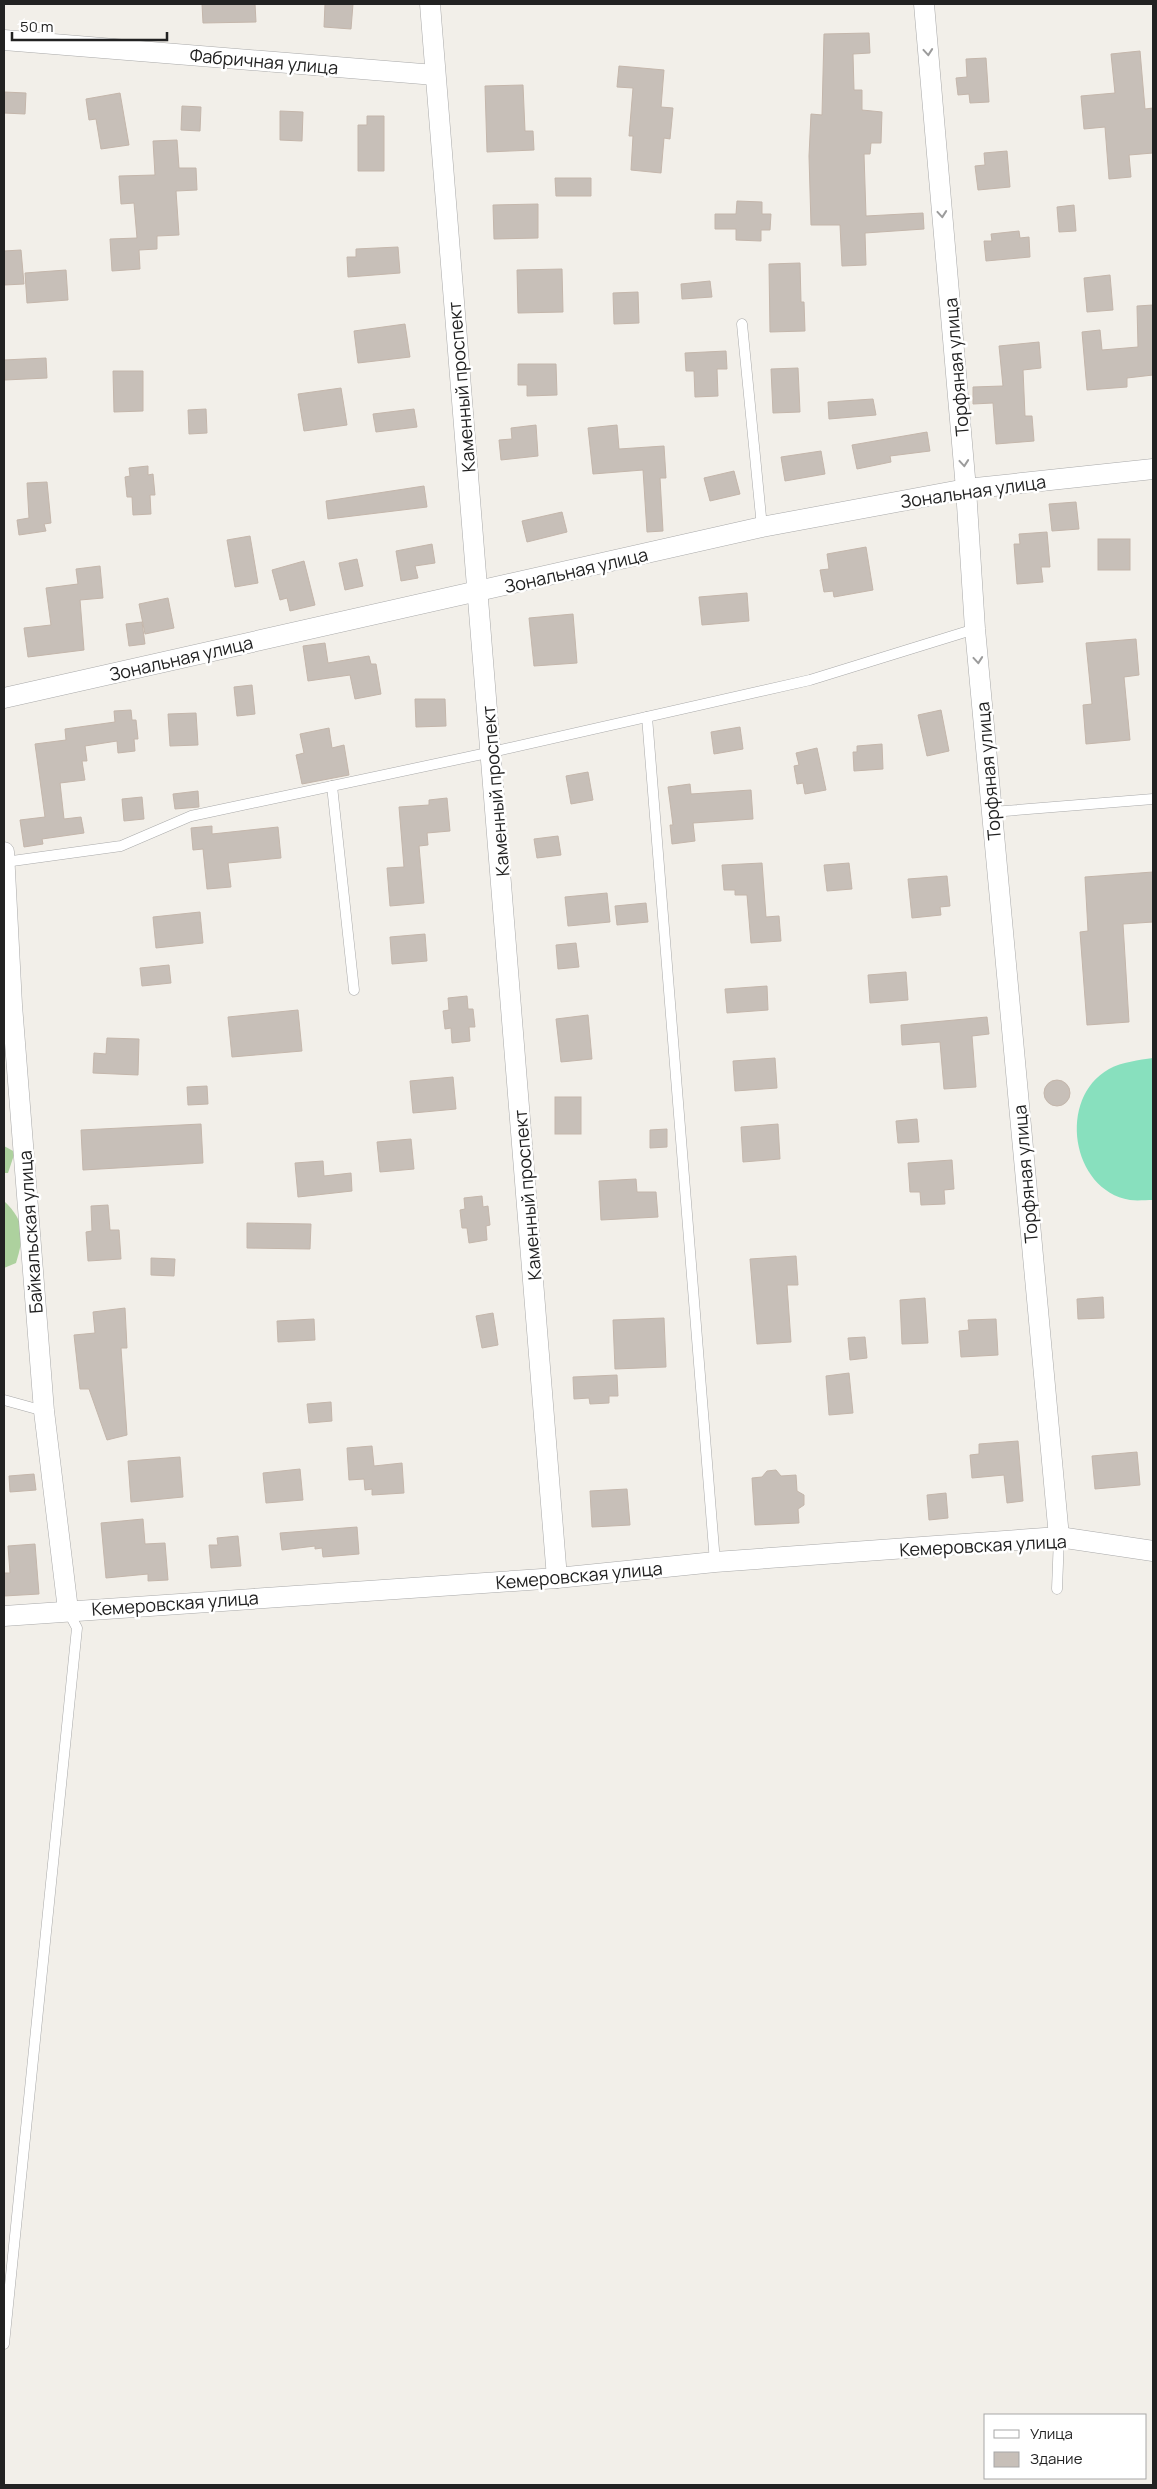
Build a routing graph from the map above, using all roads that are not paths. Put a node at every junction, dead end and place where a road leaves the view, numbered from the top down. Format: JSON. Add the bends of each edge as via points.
{"nodes":[{"id":1,"x":430,"y":4,"type":"edge"},
{"id":2,"x":924,"y":4,"type":"edge"},
{"id":3,"x":4,"y":40,"type":"edge"},
{"id":4,"x":435,"y":75,"type":"junction"},
{"id":5,"x":742,"y":324,"type":"dead end"},
{"id":6,"x":1153,"y":469,"type":"edge"},
{"id":7,"x":966,"y":489,"type":"junction"},
{"id":8,"x":762,"y":527,"type":"junction"},
{"id":9,"x":478,"y":592,"type":"junction"},
{"id":10,"x":975,"y":629,"type":"junction"},
{"id":11,"x":4,"y":698,"type":"edge"},
{"id":12,"x":647,"y":717,"type":"junction"},
{"id":13,"x":492,"y":752,"type":"junction"},
{"id":14,"x":332,"y":786,"type":"junction"},
{"id":15,"x":1153,"y":799,"type":"edge"},
{"id":16,"x":992,"y":812,"type":"junction"},
{"id":17,"x":4,"y":857,"type":"edge"},
{"id":18,"x":354,"y":990,"type":"dead end"},
{"id":19,"x":4,"y":1400,"type":"edge"},
{"id":20,"x":44,"y":1411,"type":"junction"},
{"id":21,"x":1058,"y":1537,"type":"junction"},
{"id":22,"x":1153,"y":1551,"type":"edge"},
{"id":23,"x":715,"y":1562,"type":"junction"},
{"id":24,"x":557,"y":1578,"type":"junction"},
{"id":25,"x":1057,"y":1588,"type":"dead end"},
{"id":26,"x":68,"y":1610,"type":"junction"},
{"id":27,"x":4,"y":1616,"type":"edge"},
{"id":28,"x":4,"y":2344,"type":"edge"}],
"edges":[{"from":1,"to":4,"type":"street","name":"Каменный проспект"},
{"from":2,"to":7,"type":"street","name":"Торфяная улица","one_way":true},
{"from":3,"to":4,"type":"street","name":"Фабричная улица"},
{"from":4,"to":9,"type":"street","name":"Каменный проспект"},
{"from":5,"to":8,"type":"lane"},
{"from":6,"to":7,"type":"street","name":"Зональная улица"},
{"from":7,"to":8,"type":"street","name":"Зональная улица"},
{"from":7,"to":10,"type":"street","name":"Торфяная улица"},
{"from":8,"to":9,"type":"street","name":"Зональная улица"},
{"from":9,"to":11,"type":"street","name":"Зональная улица"},
{"from":9,"to":13,"type":"street","name":"Каменный проспект"},
{"from":10,"to":12,"type":"lane","via":[[810,680]]},
{"from":10,"to":16,"type":"street","name":"Торфяная улица","one_way":true},
{"from":12,"to":13,"type":"lane"},
{"from":12,"to":23,"type":"lane"},
{"from":13,"to":14,"type":"lane"},
{"from":13,"to":24,"type":"street","name":"Каменный проспект"},
{"from":14,"to":17,"type":"lane","via":[[191,816],[121,846]]},
{"from":14,"to":18,"type":"lane"},
{"from":15,"to":16,"type":"lane"},
{"from":16,"to":21,"type":"street","name":"Торфяная улица"},
{"from":17,"to":20,"type":"street","name":"Байкальская улица","via":[[12,1005]]},
{"from":19,"to":20,"type":"lane"},
{"from":20,"to":26,"type":"street","name":"Байкальская улица"},
{"from":21,"to":22,"type":"street","name":"Кемеровская улица"},
{"from":21,"to":23,"type":"street","name":"Кемеровская улица"},
{"from":21,"to":25,"type":"lane"},
{"from":23,"to":24,"type":"street","name":"Кемеровская улица"},
{"from":24,"to":26,"type":"street","name":"Кемеровская улица"},
{"from":26,"to":27,"type":"street","name":"Кемеровская улица"},
{"from":26,"to":28,"type":"lane","via":[[78,1628]]}]}
